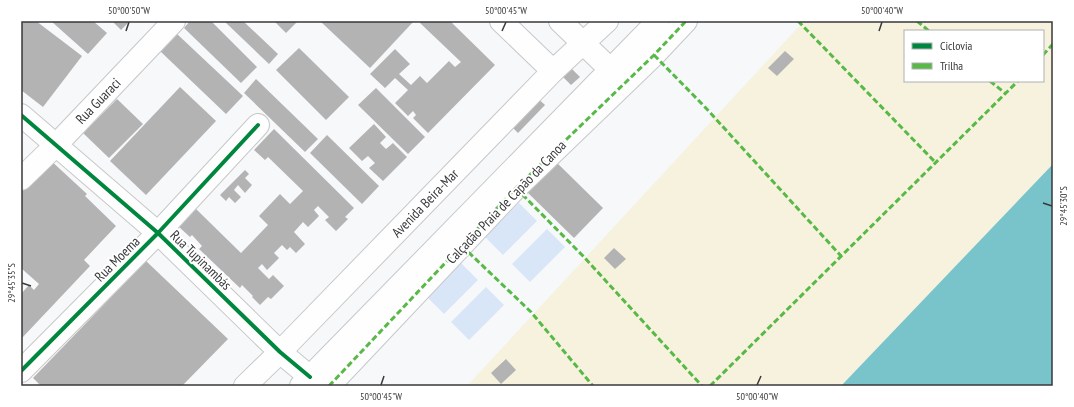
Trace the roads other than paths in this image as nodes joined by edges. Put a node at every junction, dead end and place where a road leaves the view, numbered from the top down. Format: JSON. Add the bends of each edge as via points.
{"nodes":[{"id":1,"x":174,"y":21,"type":"edge"},
{"id":2,"x":501,"y":21,"type":"edge"},
{"id":3,"x":560,"y":21,"type":"edge"},
{"id":4,"x":607,"y":21,"type":"edge"},
{"id":5,"x":658,"y":21,"type":"edge"},
{"id":6,"x":686,"y":21,"type":"edge"},
{"id":7,"x":584,"y":43,"type":"junction"},
{"id":8,"x":610,"y":70,"type":"junction"},
{"id":9,"x":553,"y":71,"type":"junction"},
{"id":10,"x":21,"y":115,"type":"edge"},
{"id":11,"x":258,"y":125,"type":"dead end"},
{"id":12,"x":56,"y":145,"type":"junction"},
{"id":13,"x":21,"y":180,"type":"edge"},
{"id":14,"x":158,"y":233,"type":"junction"},
{"id":15,"x":280,"y":352,"type":"junction"},
{"id":16,"x":21,"y":371,"type":"edge"},
{"id":17,"x":313,"y":383,"type":"edge"},
{"id":18,"x":245,"y":386,"type":"edge"}],
"edges":[{"from":1,"to":12,"type":"street","name":"Rua Guaraci"},
{"from":2,"to":9,"type":"street"},
{"from":3,"to":7,"type":"street"},
{"from":4,"to":7,"type":"street","name":"Avenida Beira-Mar"},
{"from":5,"to":8,"type":"street"},
{"from":6,"to":17,"type":"street","name":"Calçadão Praia de Capão da Canoa","via":[[654,55]]},
{"from":7,"to":8,"type":"street"},
{"from":7,"to":9,"type":"street","name":"Avenida Beira-Mar"},
{"from":8,"to":17,"type":"street"},
{"from":9,"to":15,"type":"street","name":"Avenida Beira-Mar"},
{"from":10,"to":12,"type":"street","name":"Rua Tupinambás"},
{"from":11,"to":14,"type":"street","name":"Rua Moema"},
{"from":12,"to":13,"type":"street","name":"Rua Guaraci"},
{"from":12,"to":14,"type":"street","name":"Rua Tupinambás"},
{"from":14,"to":15,"type":"street","name":"Rua Tupinambás"},
{"from":14,"to":16,"type":"street","name":"Rua Moema"},
{"from":15,"to":17,"type":"street","name":"Rua Tupinambás"},
{"from":15,"to":18,"type":"street","name":"Avenida Beira-Mar"}]}
